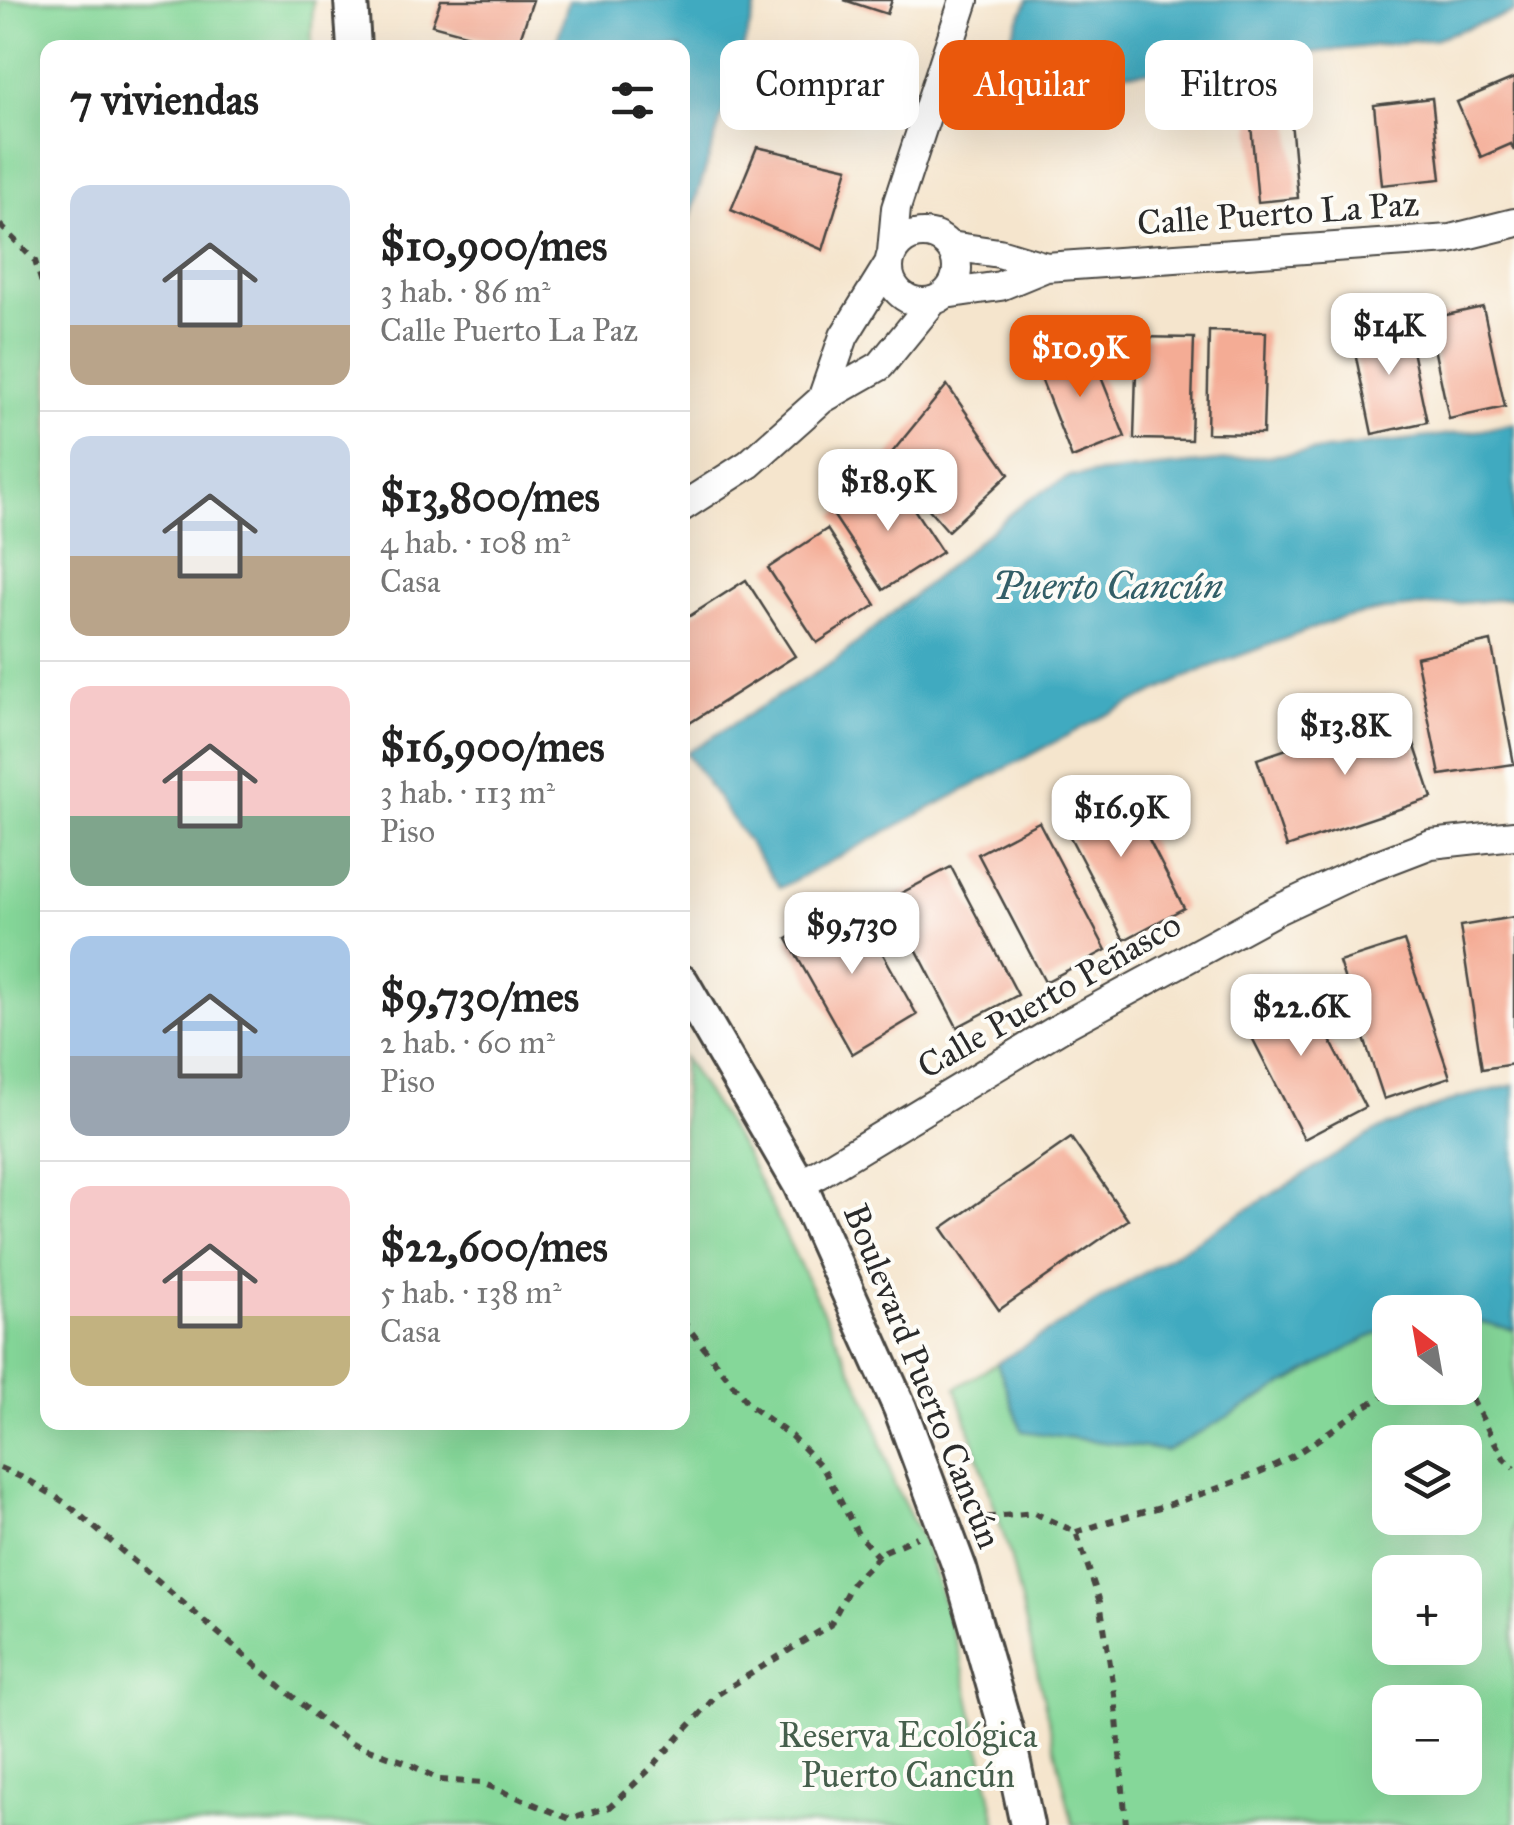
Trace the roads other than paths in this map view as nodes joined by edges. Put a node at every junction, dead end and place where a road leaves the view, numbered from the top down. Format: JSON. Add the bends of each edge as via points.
{"nodes":[{"id":1,"x":351,"y":0,"type":"edge"},
{"id":2,"x":964,"y":0,"type":"edge"},
{"id":3,"x":354,"y":40,"type":"edge"},
{"id":4,"x":896,"y":208,"type":"junction"},
{"id":5,"x":1514,"y":223,"type":"edge"},
{"id":6,"x":938,"y":240,"type":"junction"},
{"id":7,"x":890,"y":259,"type":"junction"},
{"id":8,"x":1046,"y":267,"type":"junction"},
{"id":9,"x":939,"y":298,"type":"junction"},
{"id":10,"x":822,"y":399,"type":"junction"},
{"id":11,"x":690,"y":502,"type":"edge"},
{"id":12,"x":1514,"y":835,"type":"edge"},
{"id":13,"x":690,"y":996,"type":"edge"},
{"id":14,"x":800,"y":1185,"type":"junction"},
{"id":15,"x":1027,"y":1825,"type":"edge"}],
"edges":[{"from":1,"to":3,"type":"street"},
{"from":2,"to":4,"type":"street"},
{"from":4,"to":6,"type":"street"},
{"from":4,"to":7,"type":"street"},
{"from":5,"to":8,"type":"street","name":"Calle Puerto La Paz","via":[[1450,239]]},
{"from":6,"to":7,"type":"street","via":[[901,242]]},
{"from":6,"to":8,"type":"street","name":"Calle Puerto La Paz"},
{"from":6,"to":9,"type":"street","via":[[956,258],[957,270],[954,284]]},
{"from":7,"to":9,"type":"street","via":[[896,290],[920,302]]},
{"from":7,"to":10,"type":"street","via":[[844,336]]},
{"from":8,"to":9,"type":"street","name":"Calle Puerto La Paz","via":[[1000,286]]},
{"from":9,"to":10,"type":"street","via":[[880,366]]},
{"from":10,"to":11,"type":"street","via":[[749,464]]},
{"from":12,"to":14,"type":"street","name":"Calle Puerto Peñasco","via":[[1430,844],[1274,911],[1063,1026]]},
{"from":13,"to":14,"type":"street","name":"Boulevard Puerto Cancún"},
{"from":14,"to":15,"type":"street","name":"Boulevard Puerto Cancún","via":[[900,1408],[944,1526],[1009,1740]]}]}
